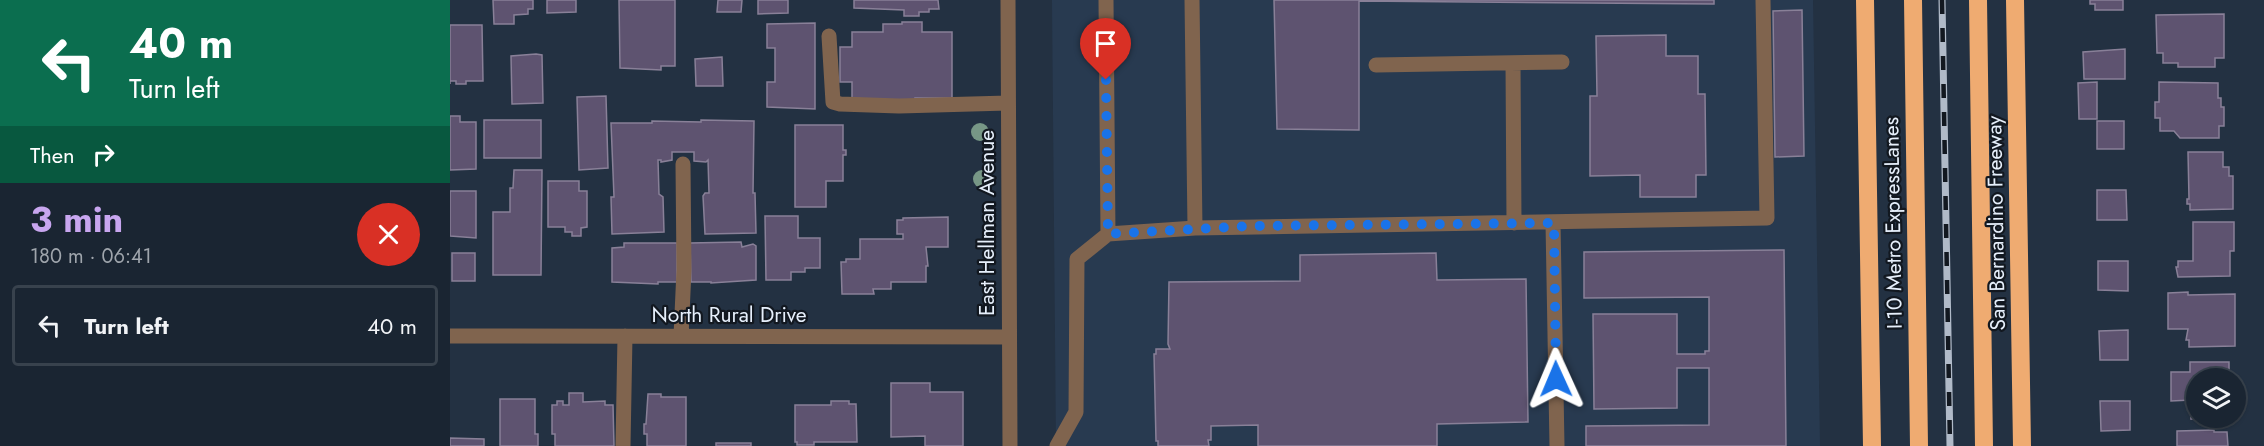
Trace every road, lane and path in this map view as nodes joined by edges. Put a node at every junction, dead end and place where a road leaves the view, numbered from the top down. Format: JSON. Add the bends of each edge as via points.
{"nodes":[{"id":1,"x":1008,"y":0,"type":"edge"},
{"id":2,"x":1106,"y":0,"type":"edge"},
{"id":3,"x":1192,"y":0,"type":"edge"},
{"id":4,"x":1763,"y":0,"type":"edge"},
{"id":5,"x":1865,"y":0,"type":"edge"},
{"id":6,"x":1912,"y":0,"type":"edge"},
{"id":7,"x":1978,"y":0,"type":"edge"},
{"id":8,"x":2015,"y":0,"type":"edge"},
{"id":9,"x":829,"y":36,"type":"dead end"},
{"id":10,"x":1562,"y":62,"type":"dead end"},
{"id":11,"x":1513,"y":63,"type":"junction"},
{"id":12,"x":1376,"y":66,"type":"dead end"},
{"id":13,"x":1008,"y":102,"type":"junction"},
{"id":14,"x":683,"y":164,"type":"dead end"},
{"id":15,"x":1514,"y":223,"type":"junction"},
{"id":16,"x":1554,"y":223,"type":"junction"},
{"id":17,"x":1195,"y":228,"type":"junction"},
{"id":18,"x":1108,"y":234,"type":"junction"},
{"id":19,"x":450,"y":336,"type":"edge"},
{"id":20,"x":625,"y":336,"type":"junction"},
{"id":21,"x":681,"y":336,"type":"junction"},
{"id":22,"x":1009,"y":337,"type":"junction"},
{"id":23,"x":623,"y":446,"type":"edge"},
{"id":24,"x":1010,"y":446,"type":"edge"},
{"id":25,"x":1057,"y":446,"type":"edge"},
{"id":26,"x":1557,"y":446,"type":"edge"},
{"id":27,"x":1872,"y":446,"type":"edge"},
{"id":28,"x":1919,"y":446,"type":"edge"},
{"id":29,"x":1984,"y":446,"type":"edge"},
{"id":30,"x":2022,"y":446,"type":"edge"}],
"edges":[{"from":1,"to":13,"type":"street","name":"East Hellman Avenue"},
{"from":2,"to":18,"type":"street"},
{"from":3,"to":17,"type":"street"},
{"from":4,"to":16,"type":"street","via":[[1767,218]]},
{"from":5,"to":27,"type":"highway"},
{"from":6,"to":28,"type":"highway","name":"I-10 Metro ExpressLanes"},
{"from":7,"to":29,"type":"highway"},
{"from":8,"to":30,"type":"highway","name":"San Bernardino Freeway"},
{"from":9,"to":13,"type":"street","via":[[833,102],[899,106]]},
{"from":10,"to":11,"type":"street"},
{"from":11,"to":12,"type":"street"},
{"from":11,"to":15,"type":"street"},
{"from":13,"to":22,"type":"street","name":"East Hellman Avenue"},
{"from":14,"to":21,"type":"street"},
{"from":15,"to":16,"type":"street"},
{"from":15,"to":17,"type":"street"},
{"from":16,"to":26,"type":"street"},
{"from":17,"to":18,"type":"street"},
{"from":18,"to":25,"type":"street","via":[[1077,259],[1076,412]]},
{"from":19,"to":20,"type":"street","name":"North Rural Drive"},
{"from":20,"to":21,"type":"street","name":"North Rural Drive"},
{"from":20,"to":23,"type":"street"},
{"from":21,"to":22,"type":"street","name":"North Rural Drive"},
{"from":22,"to":24,"type":"street","name":"East Hellman Avenue"}]}
